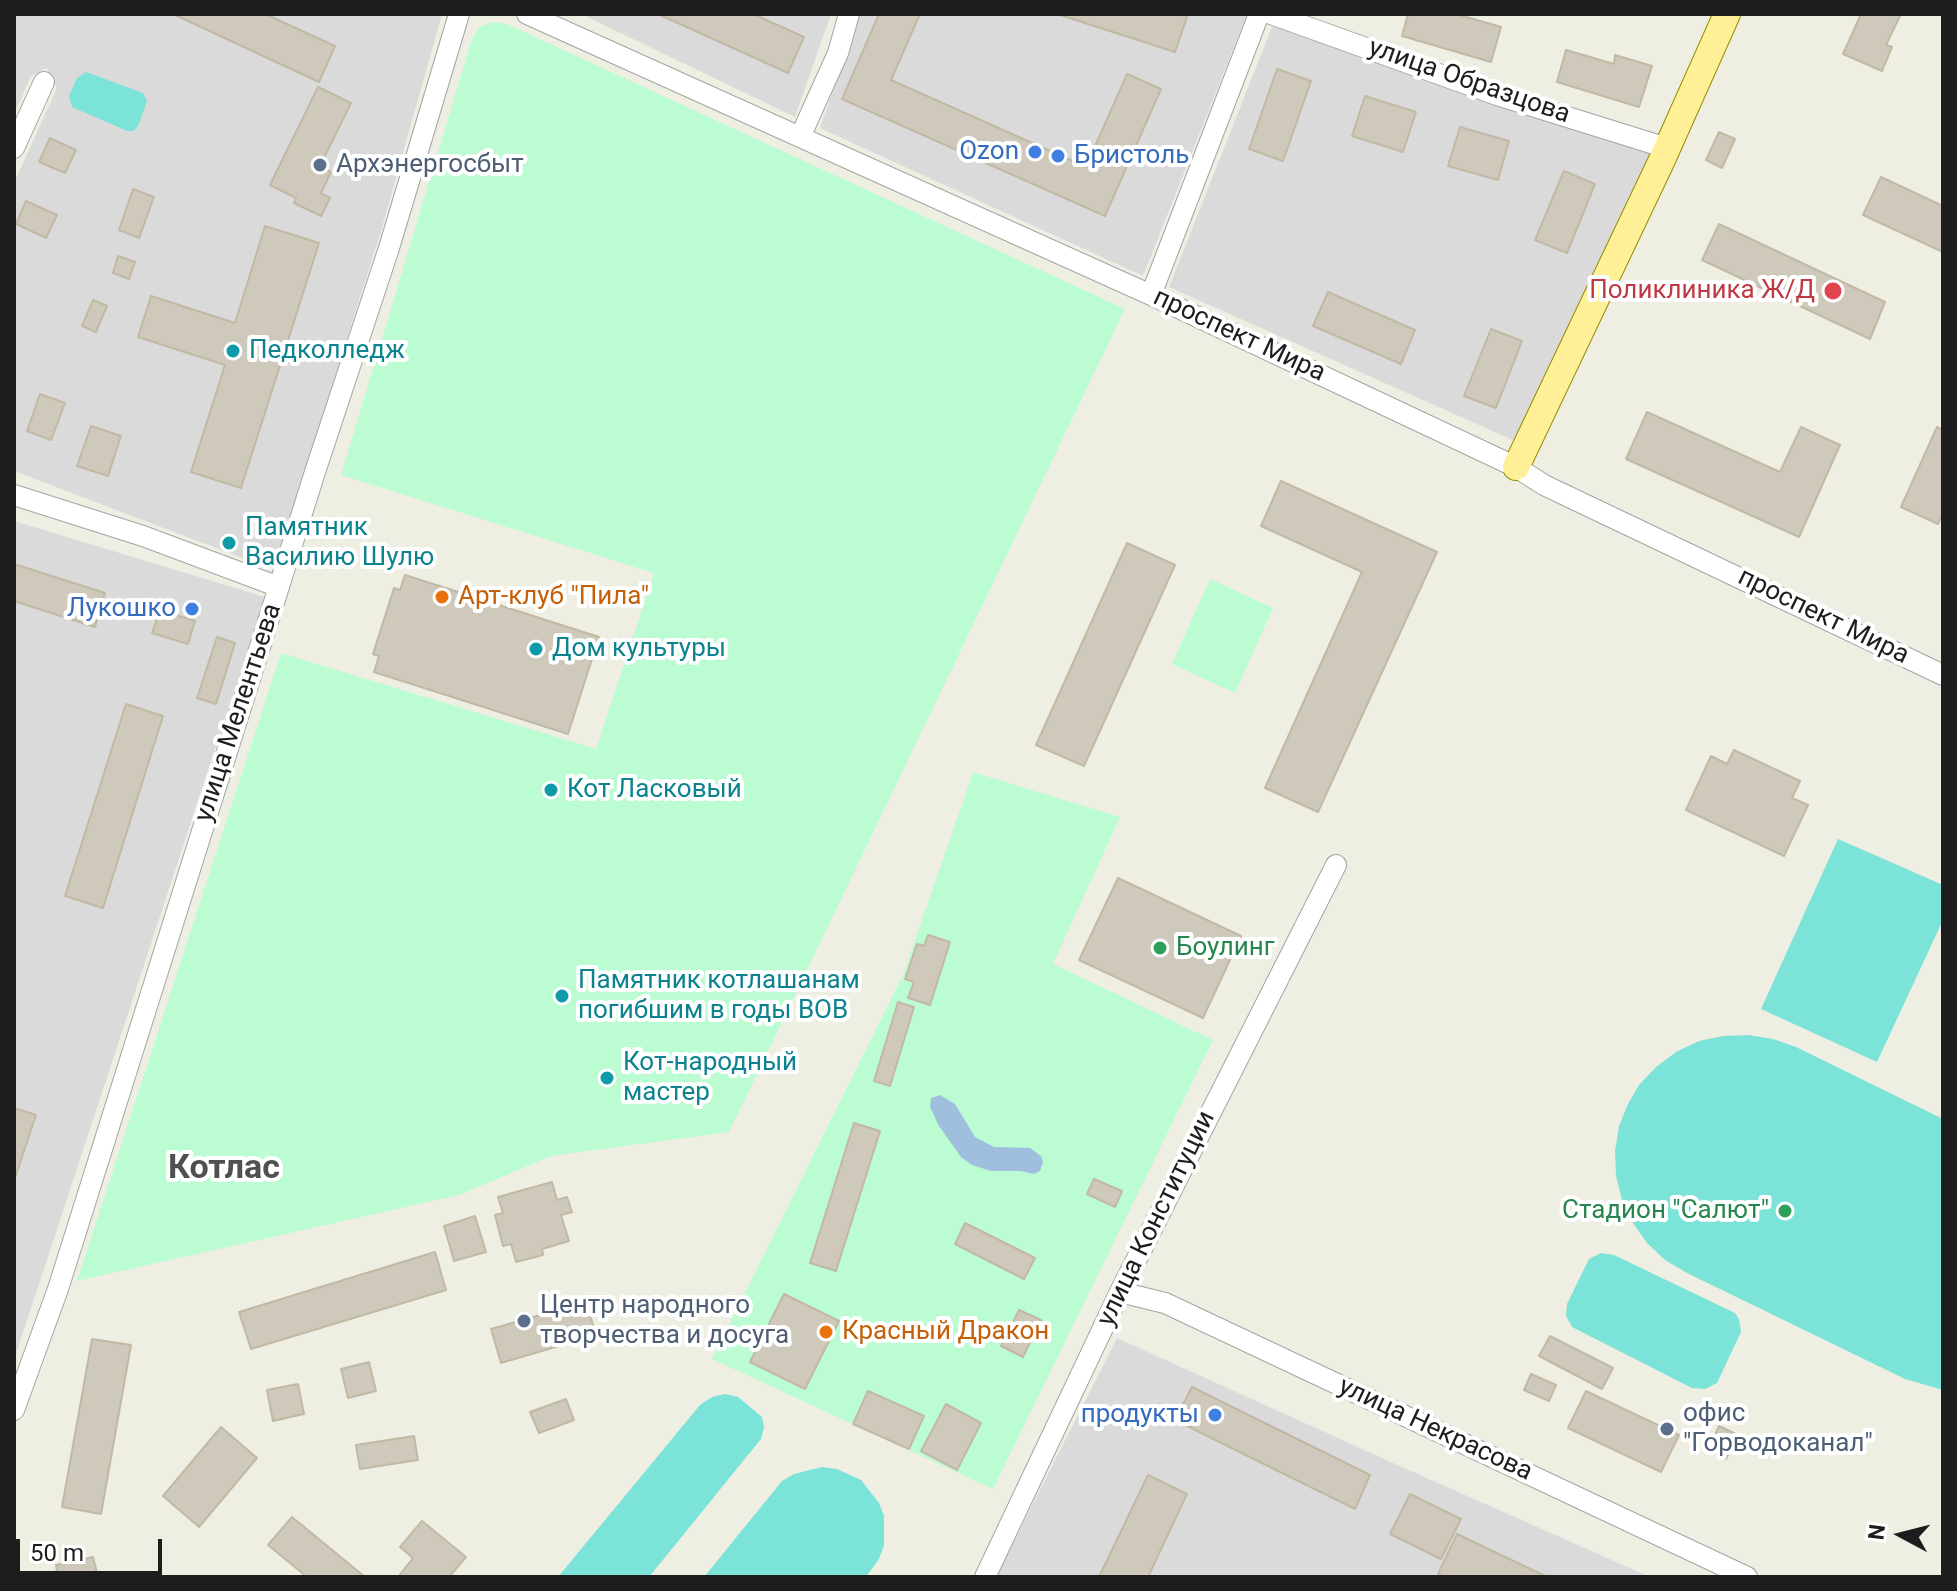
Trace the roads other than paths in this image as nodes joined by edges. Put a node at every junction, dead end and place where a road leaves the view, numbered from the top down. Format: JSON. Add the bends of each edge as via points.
{"nodes":[{"id":1,"x":459,"y":14,"type":"edge"},
{"id":2,"x":527,"y":14,"type":"edge"},
{"id":3,"x":849,"y":14,"type":"edge"},
{"id":4,"x":1259,"y":14,"type":"edge"},
{"id":5,"x":1271,"y":14,"type":"edge"},
{"id":6,"x":1727,"y":14,"type":"edge"},
{"id":7,"x":44,"y":82,"type":"dead end"},
{"id":8,"x":801,"y":135,"type":"junction"},
{"id":9,"x":14,"y":148,"type":"edge"},
{"id":10,"x":1667,"y":148,"type":"junction"},
{"id":11,"x":1151,"y":295,"type":"junction"},
{"id":12,"x":1516,"y":467,"type":"junction"},
{"id":13,"x":14,"y":495,"type":"edge"},
{"id":14,"x":279,"y":587,"type":"junction"},
{"id":15,"x":1943,"y":675,"type":"edge"},
{"id":16,"x":1336,"y":865,"type":"dead end"},
{"id":17,"x":1120,"y":1292,"type":"junction"},
{"id":18,"x":14,"y":1410,"type":"edge"},
{"id":19,"x":985,"y":1577,"type":"edge"},
{"id":20,"x":1747,"y":1577,"type":"edge"}],
"edges":[{"from":1,"to":14,"type":"street","name":"улица Мелентьева"},
{"from":2,"to":8,"type":"street","name":"проспект Мира"},
{"from":3,"to":8,"type":"street","via":[[838,53]]},
{"from":4,"to":11,"type":"street"},
{"from":5,"to":10,"type":"street","name":"улица Образцова","via":[[1500,96]]},
{"from":6,"to":10,"type":"main road"},
{"from":7,"to":9,"type":"street"},
{"from":8,"to":11,"type":"street","name":"проспект Мира"},
{"from":10,"to":12,"type":"main road"},
{"from":11,"to":12,"type":"street","name":"проспект Мира"},
{"from":12,"to":15,"type":"street","name":"проспект Мира"},
{"from":13,"to":14,"type":"street"},
{"from":14,"to":18,"type":"street","name":"улица Мелентьева","via":[[58,1289]]},
{"from":16,"to":17,"type":"street","name":"улица Конституции"},
{"from":17,"to":19,"type":"street","name":"улица Конституции"},
{"from":17,"to":20,"type":"street","name":"улица Некрасова","via":[[1165,1303]]}]}
